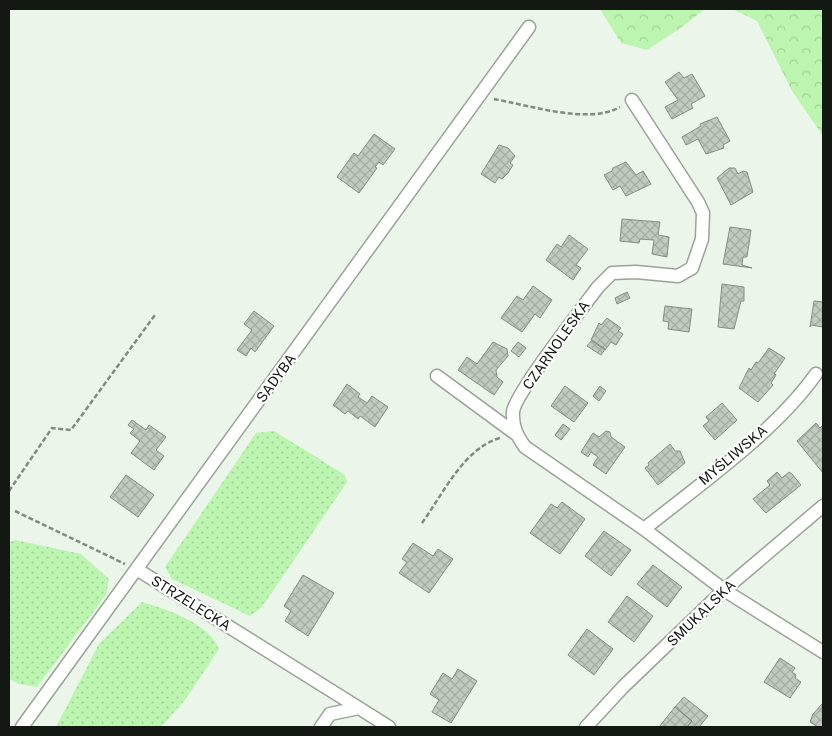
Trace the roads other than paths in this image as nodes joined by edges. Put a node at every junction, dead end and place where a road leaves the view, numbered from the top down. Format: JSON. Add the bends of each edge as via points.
{"nodes":[{"id":1,"x":529,"y":27,"type":"dead end"},
{"id":2,"x":632,"y":100,"type":"road end"},
{"id":3,"x":816,"y":374,"type":"dead end"},
{"id":4,"x":437,"y":376,"type":"dead end"},
{"id":5,"x":516,"y":434,"type":"junction"},
{"id":6,"x":823,"y":506,"type":"edge"},
{"id":7,"x":644,"y":530,"type":"junction"},
{"id":8,"x":138,"y":570,"type":"junction"},
{"id":9,"x":724,"y":590,"type":"junction"},
{"id":10,"x":823,"y":652,"type":"edge"},
{"id":11,"x":359,"y":708,"type":"junction"},
{"id":12,"x":22,"y":727,"type":"edge"},
{"id":13,"x":322,"y":727,"type":"edge"},
{"id":14,"x":389,"y":727,"type":"edge"},
{"id":15,"x":586,"y":727,"type":"edge"}],
"edges":[{"from":1,"to":8,"type":"street","name":"SADYBA"},
{"from":2,"to":5,"type":"street","name":"CZARNOLESKA","via":[[703,214],[702,239],[692,268],[678,276],[612,273],[598,287],[524,390],[513,410]]},
{"from":3,"to":7,"type":"street","name":"MYŚLIWSKA","via":[[801,396]]},
{"from":4,"to":5,"type":"street"},
{"from":5,"to":7,"type":"street","via":[[525,448]]},
{"from":6,"to":9,"type":"street","name":"SMUKALSKA"},
{"from":7,"to":9,"type":"street"},
{"from":8,"to":11,"type":"street","name":"STRZELECKA"},
{"from":8,"to":12,"type":"street","name":"SADYBA"},
{"from":9,"to":10,"type":"street"},
{"from":9,"to":15,"type":"street","name":"SMUKALSKA"},
{"from":11,"to":13,"type":"street","via":[[330,714]]},
{"from":11,"to":14,"type":"street","name":"STRZELECKA"}]}
